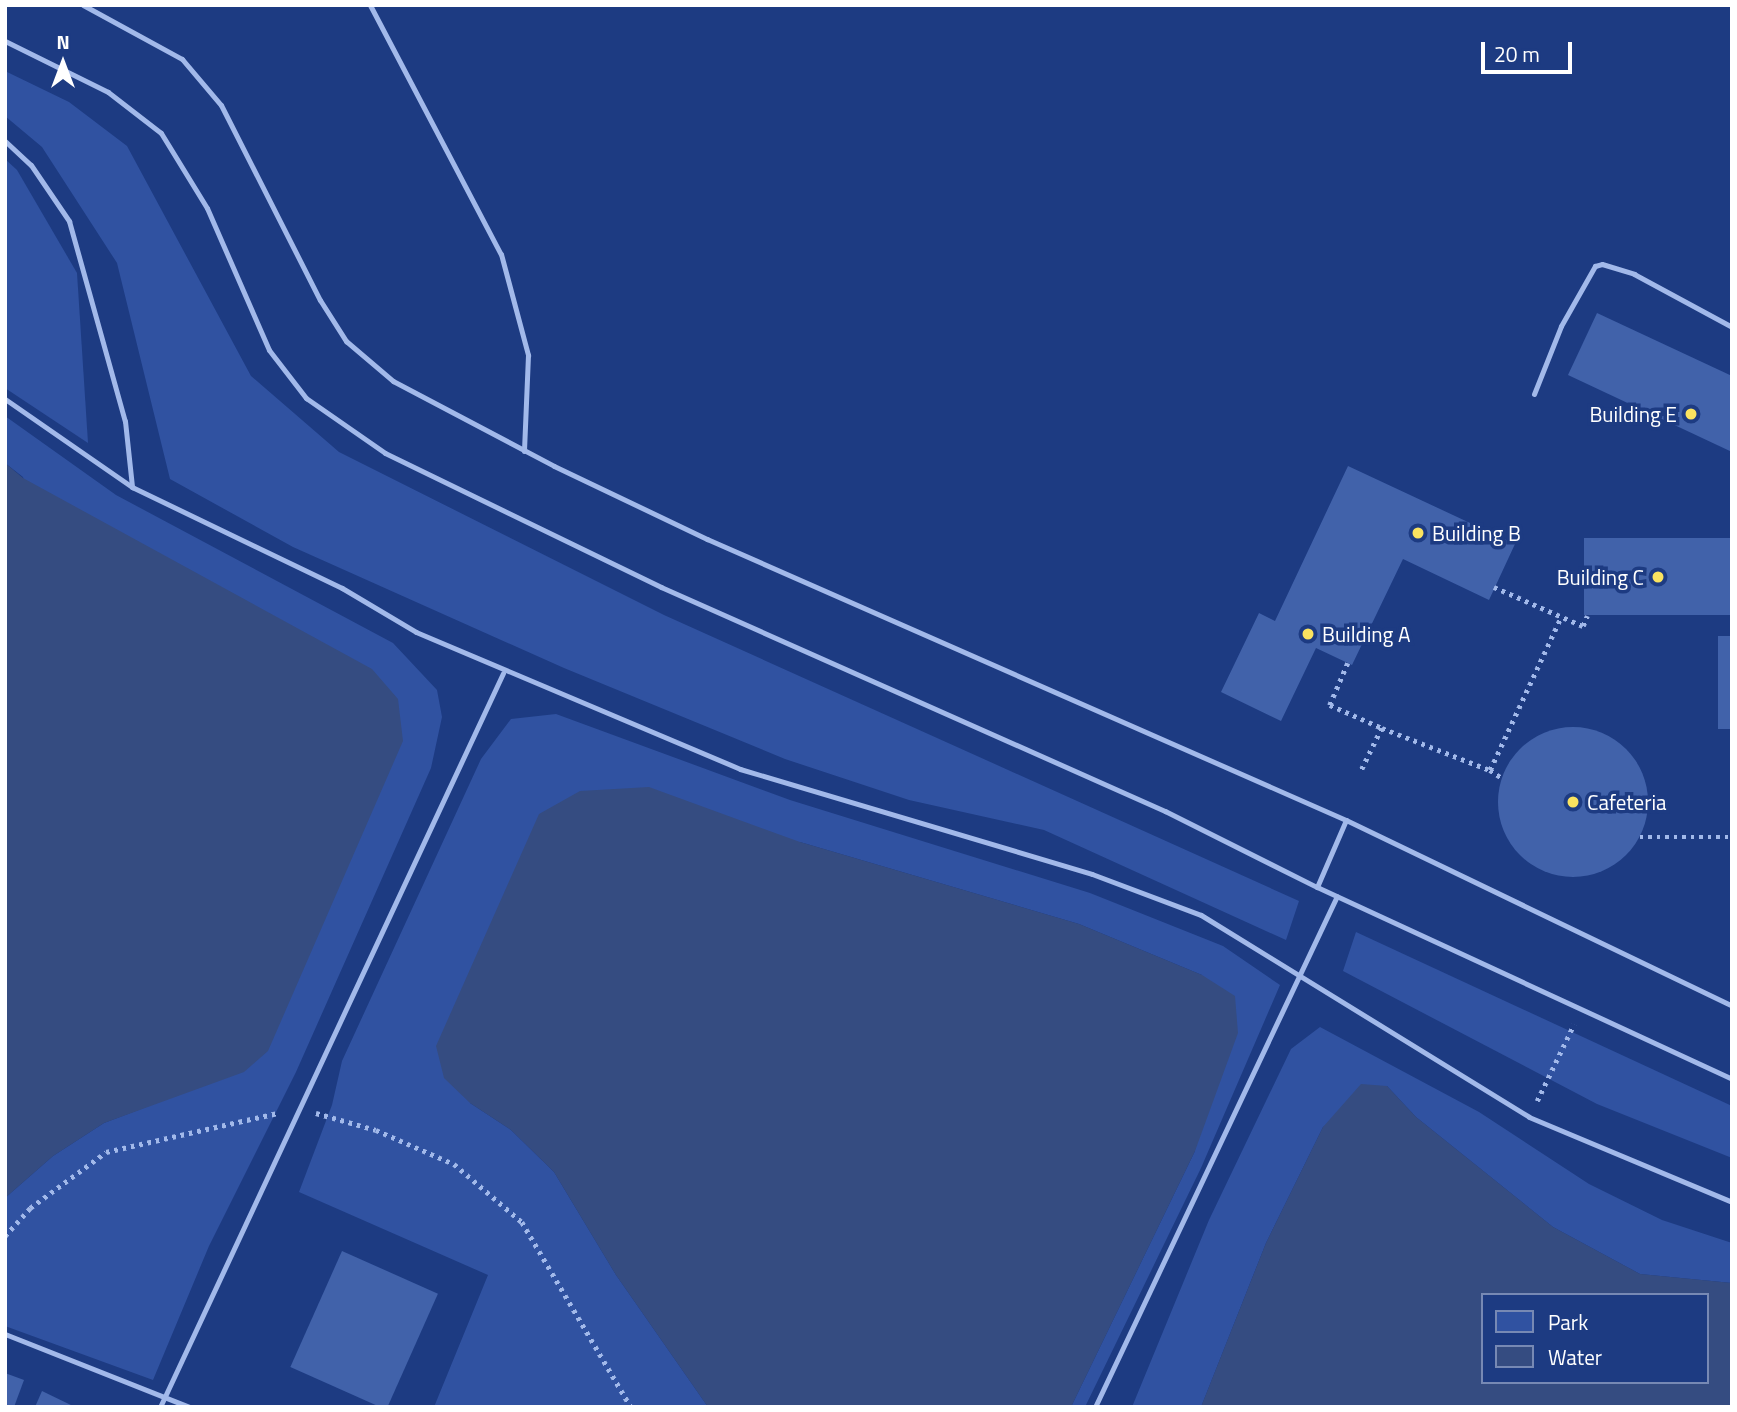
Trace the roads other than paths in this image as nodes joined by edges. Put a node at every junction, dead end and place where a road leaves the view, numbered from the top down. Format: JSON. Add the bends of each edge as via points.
{"nodes":[{"id":1,"x":83,"y":5,"type":"edge"},
{"id":2,"x":370,"y":5,"type":"edge"},
{"id":3,"x":5,"y":40,"type":"edge"},
{"id":4,"x":5,"y":141,"type":"edge"},
{"id":5,"x":1732,"y":327,"type":"edge"},
{"id":6,"x":1534,"y":394,"type":"dead end"},
{"id":7,"x":5,"y":398,"type":"edge"},
{"id":8,"x":524,"y":451,"type":"junction"},
{"id":9,"x":132,"y":487,"type":"junction"},
{"id":10,"x":503,"y":673,"type":"junction"},
{"id":11,"x":1346,"y":820,"type":"junction"},
{"id":12,"x":1317,"y":887,"type":"junction"},
{"id":13,"x":1337,"y":896,"type":"junction"},
{"id":14,"x":1300,"y":978,"type":"junction"},
{"id":15,"x":1732,"y":1006,"type":"edge"},
{"id":16,"x":1732,"y":1079,"type":"edge"},
{"id":17,"x":1732,"y":1202,"type":"edge"},
{"id":18,"x":5,"y":1334,"type":"edge"},
{"id":19,"x":165,"y":1396,"type":"junction"},
{"id":20,"x":160,"y":1407,"type":"edge"},
{"id":21,"x":189,"y":1407,"type":"edge"},
{"id":22,"x":1095,"y":1407,"type":"edge"}],
"edges":[{"from":1,"to":8,"type":"lane","via":[[182,59],[221,105],[320,300],[346,341],[393,382]]},
{"from":2,"to":8,"type":"lane","via":[[501,254],[528,355]]},
{"from":3,"to":12,"type":"lane","via":[[108,92],[160,133],[207,208],[269,349],[306,398],[384,453],[661,587],[1165,811]]},
{"from":4,"to":9,"type":"lane","via":[[32,165],[69,221],[125,421]]},
{"from":5,"to":6,"type":"lane","via":[[1634,274],[1595,266],[1561,326]]},
{"from":7,"to":9,"type":"lane"},
{"from":8,"to":11,"type":"lane","via":[[707,539]]},
{"from":9,"to":10,"type":"lane"},
{"from":10,"to":14,"type":"lane","via":[[740,769],[1092,874],[1201,915]]},
{"from":10,"to":19,"type":"lane"},
{"from":11,"to":12,"type":"lane"},
{"from":11,"to":15,"type":"lane"},
{"from":12,"to":13,"type":"lane"},
{"from":13,"to":14,"type":"lane"},
{"from":13,"to":16,"type":"lane"},
{"from":14,"to":17,"type":"lane","via":[[1529,1117]]},
{"from":14,"to":22,"type":"lane"},
{"from":18,"to":19,"type":"lane"},
{"from":19,"to":20,"type":"lane"},
{"from":19,"to":21,"type":"lane"}]}
